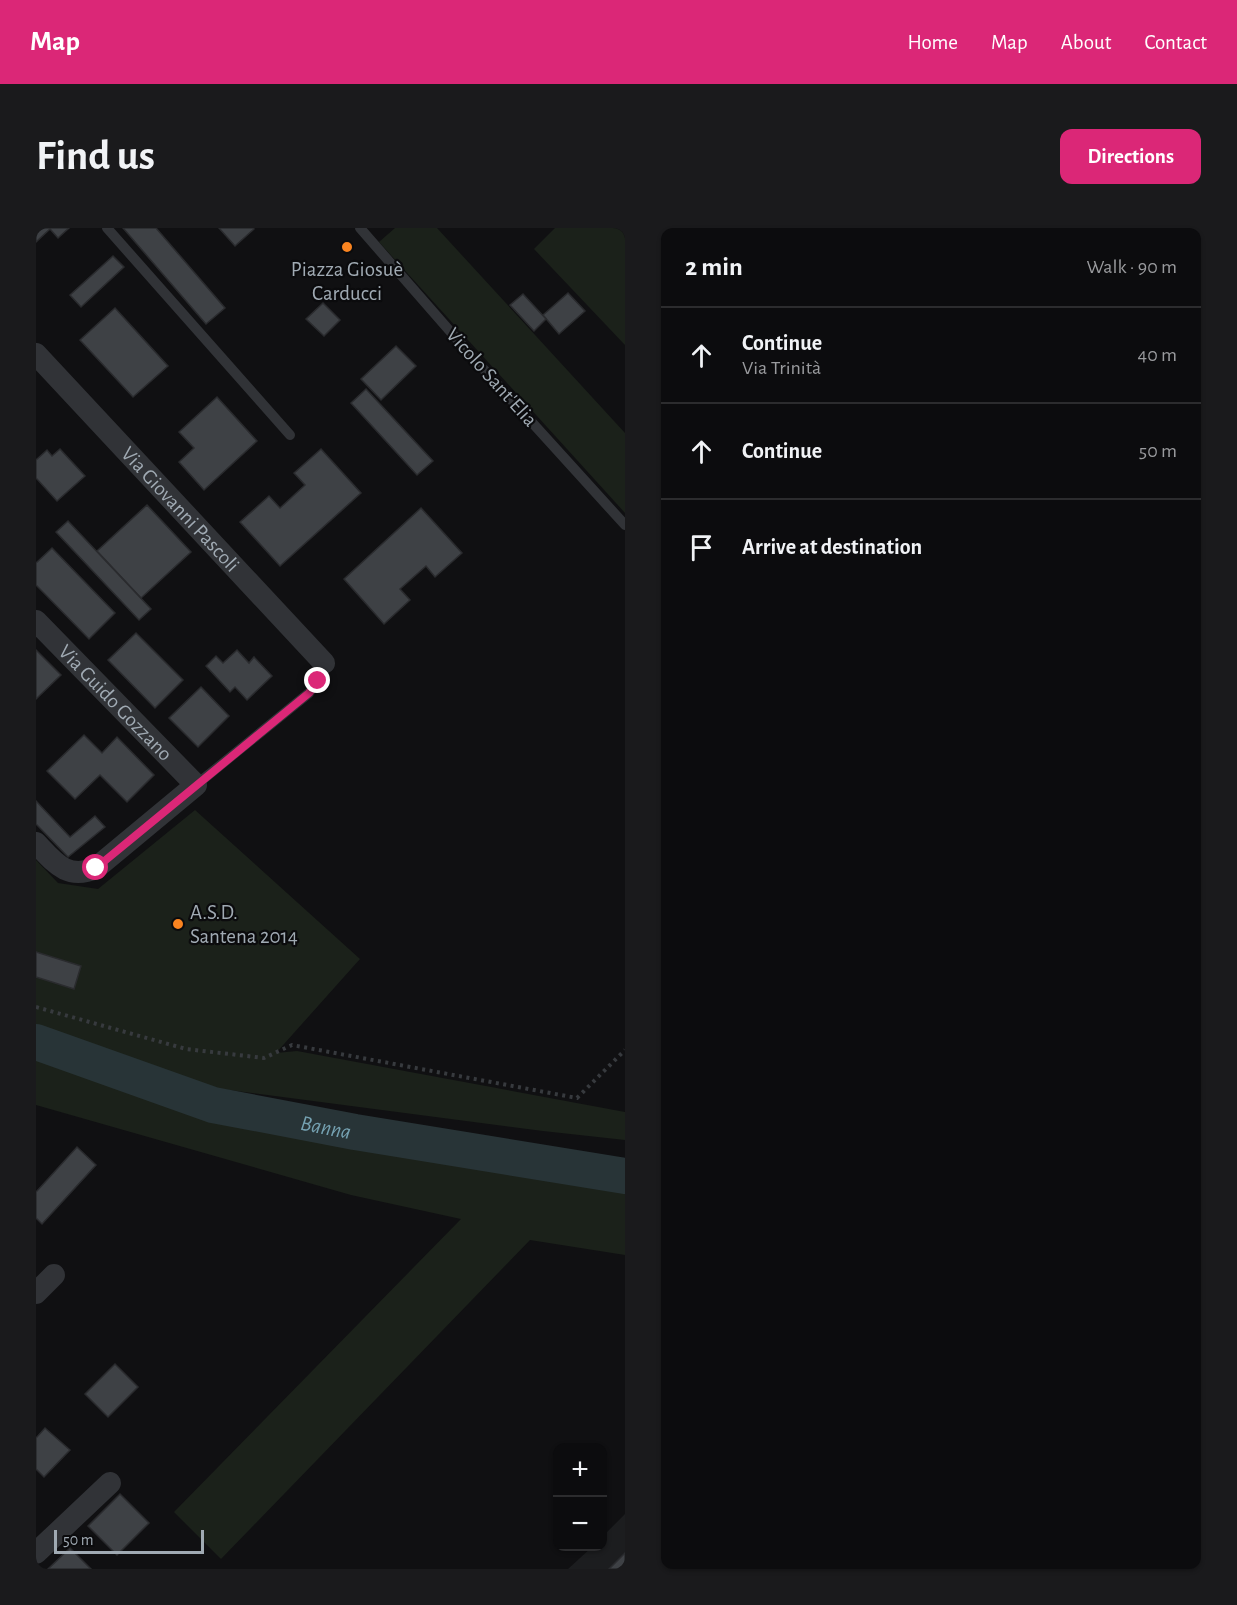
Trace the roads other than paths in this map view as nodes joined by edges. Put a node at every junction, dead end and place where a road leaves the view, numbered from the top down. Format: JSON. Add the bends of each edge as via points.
{"nodes":[{"id":1,"x":106,"y":228,"type":"edge"},
{"id":2,"x":360,"y":228,"type":"edge"},
{"id":3,"x":36,"y":354,"type":"edge"},
{"id":4,"x":290,"y":435,"type":"dead end"},
{"id":5,"x":625,"y":525,"type":"edge"},
{"id":6,"x":36,"y":621,"type":"edge"},
{"id":7,"x":324,"y":663,"type":"joint"},
{"id":8,"x":196,"y":785,"type":"junction"},
{"id":9,"x":36,"y":843,"type":"edge"},
{"id":10,"x":54,"y":1275,"type":"dead end"},
{"id":11,"x":36,"y":1293,"type":"edge"},
{"id":12,"x":110,"y":1483,"type":"dead end"},
{"id":13,"x":36,"y":1553,"type":"edge"}],
"edges":[{"from":1,"to":4,"type":"lane"},
{"from":2,"to":5,"type":"lane","name":"Vicolo Sant'Elia"},
{"from":3,"to":7,"type":"street","name":"Via Giovanni Pascoli"},
{"from":6,"to":8,"type":"street","name":"Via Guido Gozzano"},
{"from":7,"to":8,"type":"lane","via":[[309,693]]},
{"from":8,"to":9,"type":"street","via":[[96,868],[84,873],[70,872]]},
{"from":10,"to":11,"type":"street"},
{"from":12,"to":13,"type":"street"}]}
